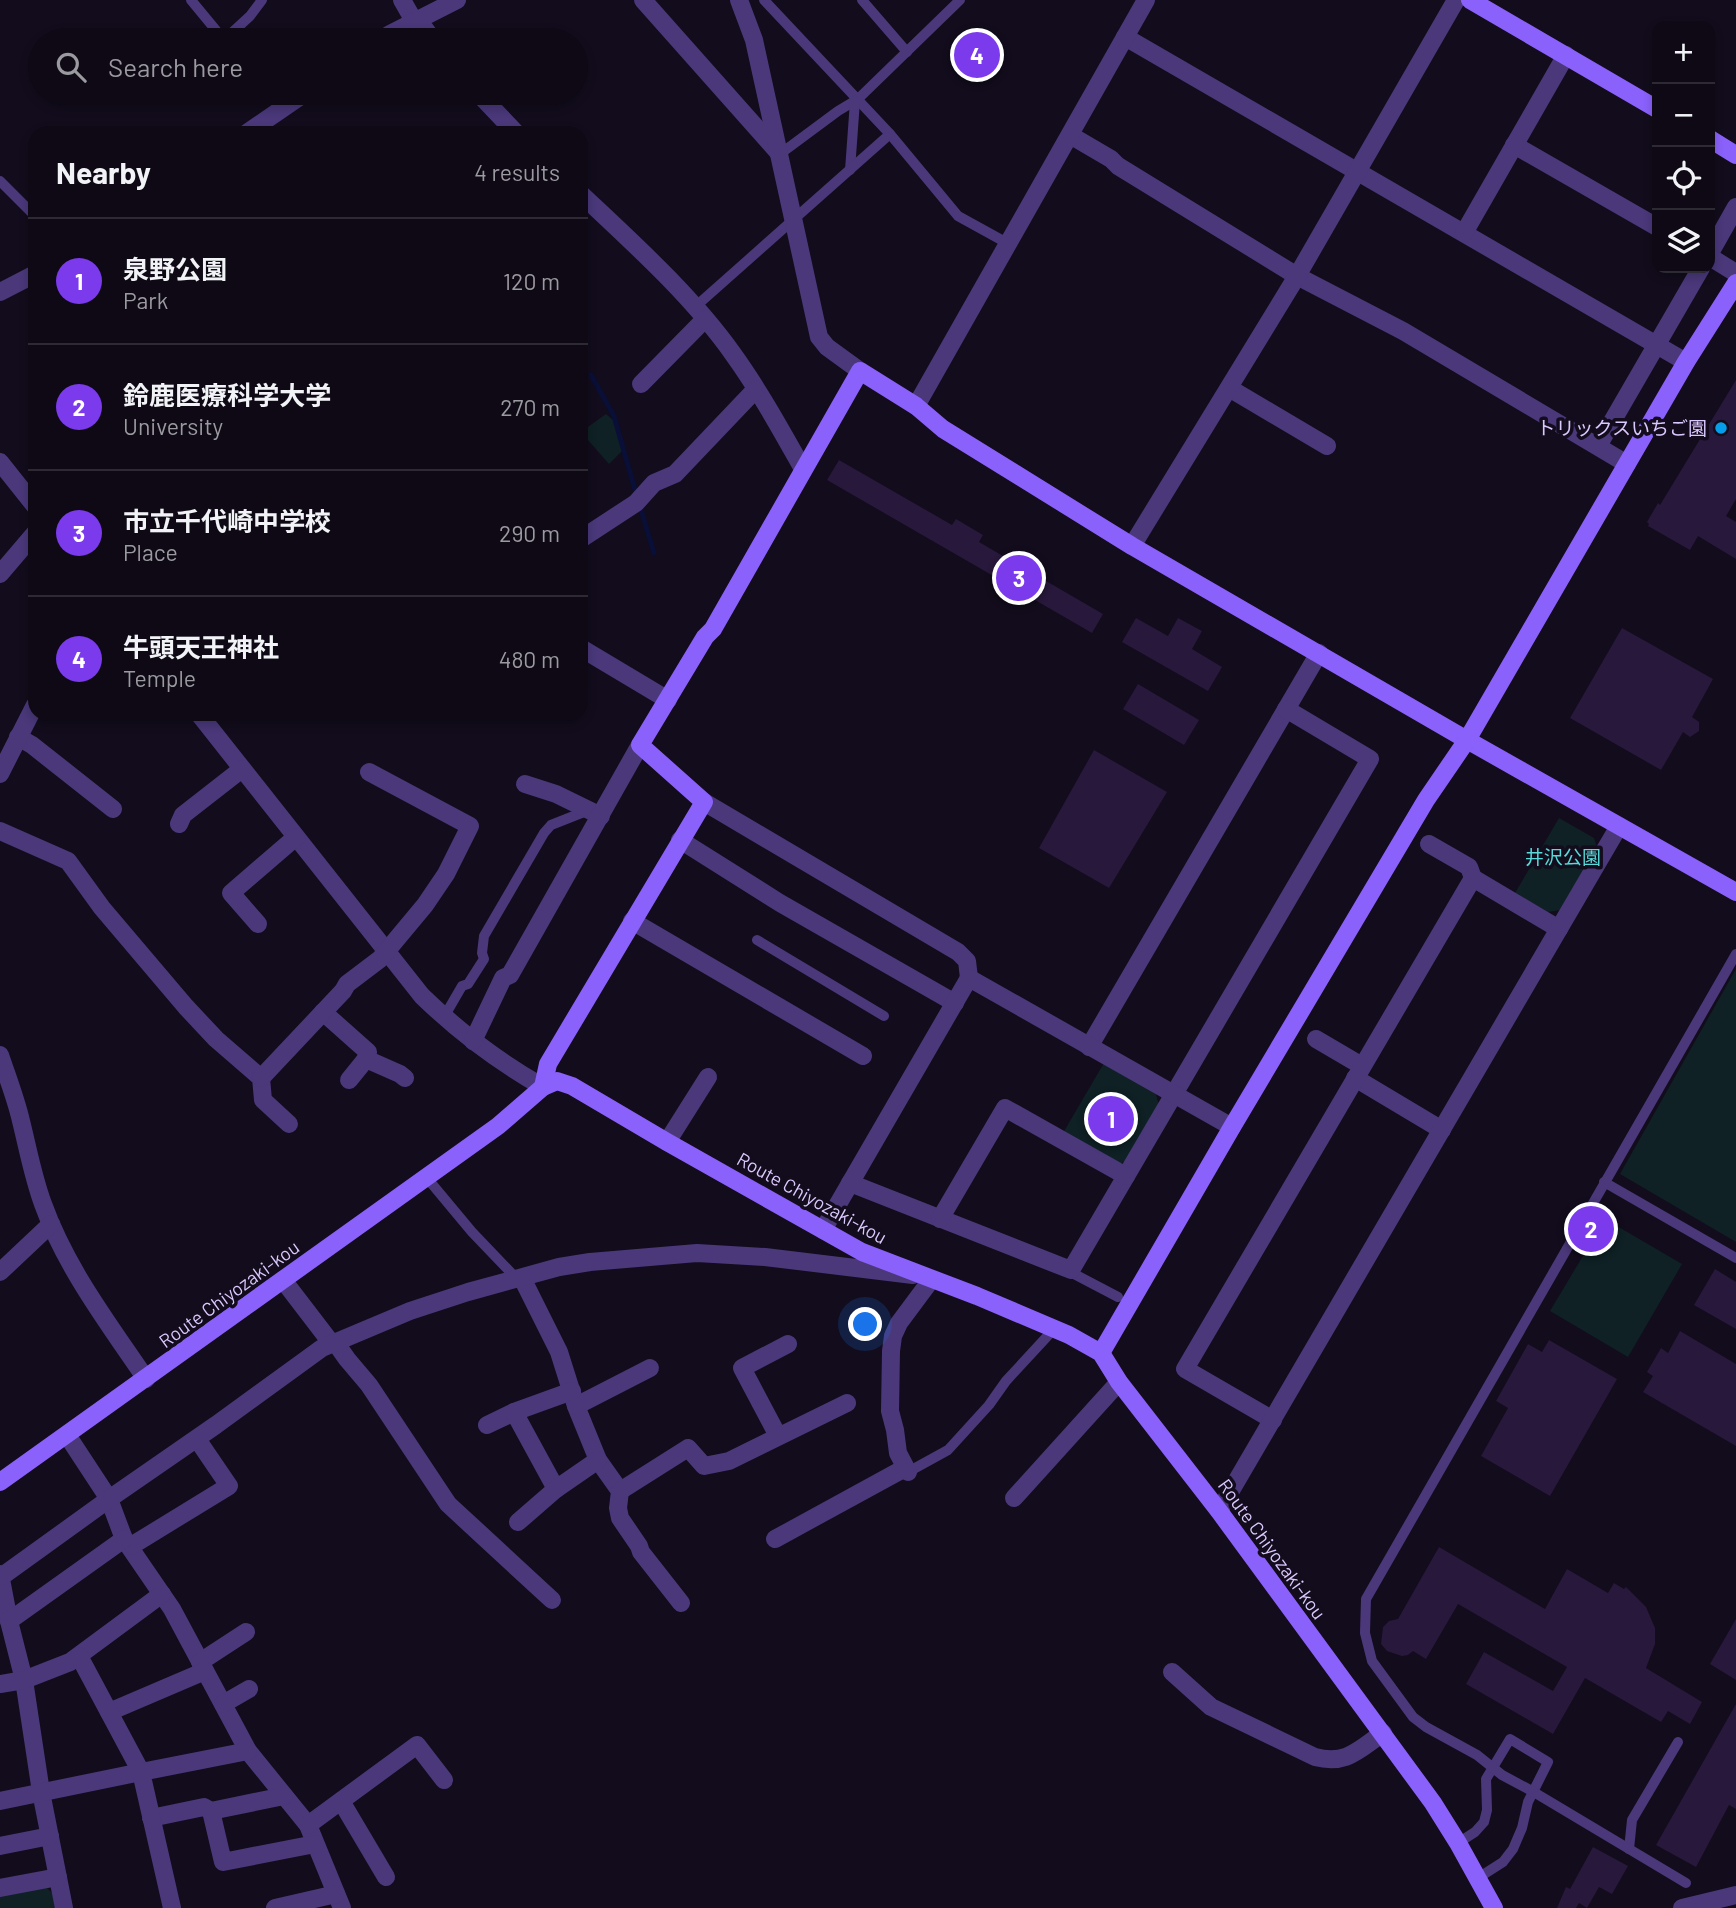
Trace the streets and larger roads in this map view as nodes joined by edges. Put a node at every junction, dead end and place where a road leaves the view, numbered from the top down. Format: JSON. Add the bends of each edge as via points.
{"nodes":[{"id":1,"x":402,"y":0,"type":"edge"},
{"id":2,"x":457,"y":0,"type":"edge"},
{"id":3,"x":643,"y":0,"type":"edge"},
{"id":4,"x":740,"y":0,"type":"edge"},
{"id":5,"x":1146,"y":0,"type":"edge"},
{"id":6,"x":1456,"y":0,"type":"edge"},
{"id":7,"x":1470,"y":0,"type":"edge"},
{"id":8,"x":414,"y":21,"type":"junction"},
{"id":9,"x":402,"y":28,"type":"edge"},
{"id":10,"x":424,"y":28,"type":"edge"},
{"id":11,"x":1125,"y":37,"type":"junction"},
{"id":12,"x":1566,"y":55,"type":"junction"},
{"id":13,"x":287,"y":105,"type":"edge"},
{"id":14,"x":489,"y":105,"type":"edge"},
{"id":15,"x":1652,"y":106,"type":"edge"},
{"id":16,"x":257,"y":126,"type":"edge"},
{"id":17,"x":509,"y":126,"type":"edge"},
{"id":18,"x":1070,"y":135,"type":"junction"},
{"id":19,"x":1715,"y":142,"type":"edge"},
{"id":20,"x":1514,"y":145,"type":"junction"},
{"id":21,"x":780,"y":154,"type":"junction"},
{"id":22,"x":1736,"y":155,"type":"edge"},
{"id":23,"x":1356,"y":171,"type":"junction"},
{"id":24,"x":588,"y":201,"type":"edge"},
{"id":25,"x":1736,"y":207,"type":"edge"},
{"id":26,"x":1652,"y":224,"type":"edge"},
{"id":27,"x":1464,"y":233,"type":"junction"},
{"id":28,"x":1715,"y":246,"type":"edge"},
{"id":29,"x":1715,"y":258,"type":"edge"},
{"id":30,"x":1698,"y":273,"type":"edge"},
{"id":31,"x":1736,"y":273,"type":"edge"},
{"id":32,"x":1297,"y":276,"type":"junction"},
{"id":33,"x":28,"y":278,"type":"edge"},
{"id":34,"x":1736,"y":283,"type":"edge"},
{"id":35,"x":0,"y":292,"type":"edge"},
{"id":36,"x":700,"y":313,"type":"junction"},
{"id":37,"x":1656,"y":345,"type":"junction"},
{"id":38,"x":1686,"y":362,"type":"junction"},
{"id":39,"x":860,"y":371,"type":"junction"},
{"id":40,"x":641,"y":384,"type":"dead end"},
{"id":41,"x":1229,"y":388,"type":"junction"},
{"id":42,"x":756,"y":389,"type":"junction"},
{"id":43,"x":916,"y":406,"type":"junction"},
{"id":44,"x":1327,"y":446,"type":"dead end"},
{"id":45,"x":1598,"y":446,"type":"junction"},
{"id":46,"x":0,"y":462,"type":"edge"},
{"id":47,"x":1627,"y":464,"type":"junction"},
{"id":48,"x":803,"y":468,"type":"junction"},
{"id":49,"x":28,"y":497,"type":"edge"},
{"id":50,"x":588,"y":534,"type":"edge"},
{"id":51,"x":28,"y":541,"type":"edge"},
{"id":52,"x":1132,"y":545,"type":"junction"},
{"id":53,"x":0,"y":574,"type":"edge"},
{"id":54,"x":588,"y":652,"type":"edge"},
{"id":55,"x":1319,"y":653,"type":"junction"},
{"id":56,"x":668,"y":700,"type":"junction"},
{"id":57,"x":1286,"y":709,"type":"junction"},
{"id":58,"x":28,"y":718,"type":"edge"},
{"id":59,"x":204,"y":721,"type":"edge"},
{"id":60,"x":18,"y":737,"type":"junction"},
{"id":61,"x":1467,"y":740,"type":"junction"},
{"id":62,"x":640,"y":745,"type":"junction"},
{"id":63,"x":242,"y":769,"type":"junction"},
{"id":64,"x":369,"y":772,"type":"dead end"},
{"id":65,"x":0,"y":774,"type":"edge"},
{"id":66,"x":525,"y":784,"type":"dead end"},
{"id":67,"x":704,"y":802,"type":"junction"},
{"id":68,"x":113,"y":809,"type":"dead end"},
{"id":69,"x":595,"y":813,"type":"junction"},
{"id":70,"x":179,"y":824,"type":"dead end"},
{"id":71,"x":1619,"y":826,"type":"junction"},
{"id":72,"x":0,"y":831,"type":"edge"},
{"id":73,"x":296,"y":837,"type":"junction"},
{"id":74,"x":680,"y":840,"type":"junction"},
{"id":75,"x":1429,"y":845,"type":"dead end"},
{"id":76,"x":1473,"y":878,"type":"junction"},
{"id":77,"x":1736,"y":892,"type":"edge"},
{"id":78,"x":632,"y":921,"type":"junction"},
{"id":79,"x":258,"y":924,"type":"dead end"},
{"id":80,"x":1559,"y":929,"type":"junction"},
{"id":81,"x":386,"y":951,"type":"junction"},
{"id":82,"x":969,"y":978,"type":"junction"},
{"id":83,"x":955,"y":1003,"type":"junction"},
{"id":84,"x":324,"y":1012,"type":"junction"},
{"id":85,"x":1316,"y":1038,"type":"dead end"},
{"id":86,"x":473,"y":1041,"type":"junction"},
{"id":87,"x":1089,"y":1047,"type":"junction"},
{"id":88,"x":0,"y":1055,"type":"edge"},
{"id":89,"x":863,"y":1056,"type":"dead end"},
{"id":90,"x":366,"y":1059,"type":"junction"},
{"id":91,"x":1359,"y":1072,"type":"junction"},
{"id":92,"x":708,"y":1077,"type":"dead end"},
{"id":93,"x":405,"y":1078,"type":"dead end"},
{"id":94,"x":261,"y":1079,"type":"junction"},
{"id":95,"x":349,"y":1080,"type":"dead end"},
{"id":96,"x":543,"y":1087,"type":"junction"},
{"id":97,"x":1174,"y":1096,"type":"junction"},
{"id":98,"x":289,"y":1124,"type":"dead end"},
{"id":99,"x":1231,"y":1127,"type":"junction"},
{"id":100,"x":1442,"y":1130,"type":"junction"},
{"id":101,"x":667,"y":1142,"type":"junction"},
{"id":102,"x":1126,"y":1176,"type":"junction"},
{"id":103,"x":850,"y":1183,"type":"junction"},
{"id":104,"x":940,"y":1219,"type":"junction"},
{"id":105,"x":51,"y":1224,"type":"junction"},
{"id":106,"x":823,"y":1230,"type":"junction"},
{"id":107,"x":0,"y":1272,"type":"edge"},
{"id":108,"x":519,"y":1278,"type":"junction"},
{"id":109,"x":928,"y":1278,"type":"junction"},
{"id":110,"x":283,"y":1280,"type":"junction"},
{"id":111,"x":334,"y":1343,"type":"junction"},
{"id":112,"x":788,"y":1344,"type":"dead end"},
{"id":113,"x":1101,"y":1353,"type":"junction"},
{"id":114,"x":650,"y":1368,"type":"dead end"},
{"id":115,"x":146,"y":1379,"type":"junction"},
{"id":116,"x":1119,"y":1382,"type":"junction"},
{"id":117,"x":574,"y":1399,"type":"junction"},
{"id":118,"x":846,"y":1403,"type":"dead end"},
{"id":119,"x":514,"y":1412,"type":"junction"},
{"id":120,"x":1273,"y":1420,"type":"junction"},
{"id":121,"x":486,"y":1425,"type":"dead end"},
{"id":122,"x":67,"y":1435,"type":"junction"},
{"id":123,"x":778,"y":1436,"type":"junction"},
{"id":124,"x":197,"y":1438,"type":"junction"},
{"id":125,"x":598,"y":1460,"type":"junction"},
{"id":126,"x":0,"y":1482,"type":"edge"},
{"id":127,"x":556,"y":1489,"type":"junction"},
{"id":128,"x":620,"y":1491,"type":"junction"},
{"id":129,"x":1014,"y":1498,"type":"dead end"},
{"id":130,"x":109,"y":1499,"type":"junction"},
{"id":131,"x":1219,"y":1511,"type":"junction"},
{"id":132,"x":518,"y":1522,"type":"dead end"},
{"id":133,"x":775,"y":1539,"type":"dead end"},
{"id":134,"x":127,"y":1543,"type":"junction"},
{"id":135,"x":1,"y":1581,"type":"edge"},
{"id":136,"x":162,"y":1594,"type":"junction"},
{"id":137,"x":552,"y":1600,"type":"dead end"},
{"id":138,"x":681,"y":1603,"type":"dead end"},
{"id":139,"x":9,"y":1621,"type":"junction"},
{"id":140,"x":246,"y":1632,"type":"dead end"},
{"id":141,"x":79,"y":1656,"type":"junction"},
{"id":142,"x":202,"y":1667,"type":"junction"},
{"id":143,"x":1172,"y":1672,"type":"dead end"},
{"id":144,"x":24,"y":1680,"type":"junction"},
{"id":145,"x":0,"y":1684,"type":"edge"},
{"id":146,"x":249,"y":1689,"type":"dead end"},
{"id":147,"x":223,"y":1704,"type":"junction"},
{"id":148,"x":109,"y":1712,"type":"junction"},
{"id":149,"x":1383,"y":1733,"type":"junction"},
{"id":150,"x":248,"y":1751,"type":"junction"},
{"id":151,"x":141,"y":1772,"type":"junction"},
{"id":152,"x":444,"y":1780,"type":"dead end"},
{"id":153,"x":41,"y":1793,"type":"junction"},
{"id":154,"x":284,"y":1796,"type":"junction"},
{"id":155,"x":0,"y":1801,"type":"edge"},
{"id":156,"x":341,"y":1801,"type":"junction"},
{"id":157,"x":211,"y":1811,"type":"junction"},
{"id":158,"x":151,"y":1818,"type":"junction"},
{"id":159,"x":307,"y":1825,"type":"junction"},
{"id":160,"x":50,"y":1836,"type":"junction"},
{"id":161,"x":315,"y":1844,"type":"junction"},
{"id":162,"x":0,"y":1846,"type":"edge"},
{"id":163,"x":58,"y":1877,"type":"junction"},
{"id":164,"x":386,"y":1877,"type":"dead end"},
{"id":165,"x":0,"y":1888,"type":"edge"},
{"id":166,"x":1736,"y":1895,"type":"edge"},
{"id":167,"x":339,"y":1901,"type":"edge"},
{"id":168,"x":64,"y":1908,"type":"edge"},
{"id":169,"x":172,"y":1908,"type":"edge"},
{"id":170,"x":275,"y":1908,"type":"edge"},
{"id":171,"x":1494,"y":1908,"type":"edge"},
{"id":172,"x":1682,"y":1908,"type":"edge"}],
"edges":[{"from":1,"to":8,"type":"street"},
{"from":2,"to":8,"type":"street"},
{"from":3,"to":21,"type":"street"},
{"from":4,"to":21,"type":"street"},
{"from":5,"to":11,"type":"street"},
{"from":6,"to":23,"type":"street"},
{"from":7,"to":12,"type":"street"},
{"from":8,"to":9,"type":"street"},
{"from":8,"to":10,"type":"street"},
{"from":11,"to":18,"type":"street"},
{"from":11,"to":23,"type":"street"},
{"from":12,"to":15,"type":"street"},
{"from":12,"to":20,"type":"street"},
{"from":13,"to":16,"type":"street"},
{"from":14,"to":17,"type":"street"},
{"from":18,"to":32,"type":"street"},
{"from":18,"to":43,"type":"street"},
{"from":19,"to":22,"type":"street"},
{"from":20,"to":26,"type":"street"},
{"from":20,"to":27,"type":"street"},
{"from":21,"to":39,"type":"street","via":[[819,337]]},
{"from":23,"to":27,"type":"street"},
{"from":23,"to":32,"type":"street"},
{"from":24,"to":36,"type":"street"},
{"from":25,"to":28,"type":"street"},
{"from":27,"to":37,"type":"street"},
{"from":29,"to":31,"type":"street"},
{"from":30,"to":37,"type":"street"},
{"from":32,"to":41,"type":"street"},
{"from":32,"to":45,"type":"street","via":[[1403,331]]},
{"from":33,"to":35,"type":"street"},
{"from":34,"to":38,"type":"street"},
{"from":36,"to":40,"type":"street"},
{"from":36,"to":42,"type":"street"},
{"from":37,"to":38,"type":"street"},
{"from":37,"to":45,"type":"street"},
{"from":38,"to":47,"type":"street"},
{"from":39,"to":43,"type":"street"},
{"from":39,"to":48,"type":"street"},
{"from":41,"to":44,"type":"street"},
{"from":41,"to":52,"type":"street"},
{"from":42,"to":48,"type":"street"},
{"from":42,"to":50,"type":"street","via":[[675,474],[654,483],[636,503]]},
{"from":43,"to":52,"type":"street","via":[[943,429]]},
{"from":45,"to":47,"type":"street"},
{"from":46,"to":49,"type":"street"},
{"from":47,"to":61,"type":"street"},
{"from":48,"to":56,"type":"street"},
{"from":51,"to":53,"type":"street"},
{"from":52,"to":55,"type":"street"},
{"from":54,"to":56,"type":"street"},
{"from":55,"to":57,"type":"street"},
{"from":55,"to":61,"type":"street"},
{"from":56,"to":62,"type":"street"},
{"from":57,"to":87,"type":"street"},
{"from":57,"to":97,"type":"street","via":[[1370,759]]},
{"from":58,"to":60,"type":"street"},
{"from":59,"to":63,"type":"street"},
{"from":60,"to":65,"type":"street"},
{"from":60,"to":68,"type":"street"},
{"from":61,"to":71,"type":"street"},
{"from":61,"to":99,"type":"street","via":[[1426,800]]},
{"from":62,"to":67,"type":"street"},
{"from":62,"to":69,"type":"street"},
{"from":63,"to":70,"type":"street","via":[[183,815]]},
{"from":63,"to":73,"type":"street"},
{"from":64,"to":81,"type":"street","via":[[470,827],[425,905]]},
{"from":66,"to":69,"type":"street"},
{"from":67,"to":74,"type":"street"},
{"from":67,"to":82,"type":"street","via":[[958,952],[967,961]]},
{"from":69,"to":86,"type":"street"},
{"from":71,"to":77,"type":"street"},
{"from":71,"to":80,"type":"street"},
{"from":72,"to":94,"type":"street","via":[[68,861],[186,1007]]},
{"from":73,"to":79,"type":"street","via":[[231,892]]},
{"from":73,"to":81,"type":"street"},
{"from":74,"to":78,"type":"street"},
{"from":74,"to":83,"type":"street"},
{"from":75,"to":76,"type":"street","via":[[1469,867]]},
{"from":76,"to":80,"type":"street"},
{"from":76,"to":91,"type":"street"},
{"from":78,"to":89,"type":"street"},
{"from":78,"to":96,"type":"street","via":[[548,1064]]},
{"from":80,"to":100,"type":"street"},
{"from":81,"to":84,"type":"street","via":[[347,984]]},
{"from":81,"to":86,"type":"street","via":[[422,996]]},
{"from":82,"to":83,"type":"street"},
{"from":82,"to":87,"type":"street"},
{"from":83,"to":103,"type":"street"},
{"from":84,"to":90,"type":"street","via":[[368,1052]]},
{"from":84,"to":94,"type":"street"},
{"from":85,"to":91,"type":"street"},
{"from":86,"to":96,"type":"street"},
{"from":87,"to":97,"type":"street"},
{"from":88,"to":105,"type":"street"},
{"from":90,"to":93,"type":"street"},
{"from":90,"to":95,"type":"street"},
{"from":91,"to":100,"type":"street"},
{"from":91,"to":120,"type":"street","via":[[1185,1369]]},
{"from":92,"to":101,"type":"street"},
{"from":94,"to":98,"type":"street","via":[[263,1100]]},
{"from":96,"to":101,"type":"street","name":"Route Chiyozaki-kou","via":[[556,1082],[572,1086]]},
{"from":96,"to":110,"type":"street","name":"Route Chiyozaki-kou","via":[[498,1126]]},
{"from":97,"to":99,"type":"street"},
{"from":97,"to":102,"type":"street"},
{"from":99,"to":113,"type":"street"},
{"from":100,"to":120,"type":"street"},
{"from":101,"to":106,"type":"street","name":"Route Chiyozaki-kou"},
{"from":102,"to":104,"type":"street","via":[[1070,1270]]},
{"from":102,"to":104,"type":"street","via":[[1005,1108]]},
{"from":103,"to":104,"type":"street"},
{"from":103,"to":106,"type":"street"},
{"from":105,"to":107,"type":"street"},
{"from":105,"to":115,"type":"street","via":[[85,1290]]},
{"from":106,"to":109,"type":"street","name":"Route Chiyozaki-kou","via":[[862,1252]]},
{"from":108,"to":109,"type":"street","via":[[590,1262],[697,1254],[765,1256]]},
{"from":108,"to":111,"type":"street","via":[[410,1311]]},
{"from":108,"to":117,"type":"street","via":[[559,1352]]},
{"from":109,"to":113,"type":"street","name":"Route Chiyozaki-kou"},
{"from":109,"to":133,"type":"street","via":[[899,1323],[891,1351],[890,1411],[906,1470]]},
{"from":110,"to":111,"type":"street"},
{"from":110,"to":115,"type":"street","name":"Route Chiyozaki-kou"},
{"from":111,"to":124,"type":"street"},
{"from":111,"to":137,"type":"street","via":[[369,1385],[449,1504]]},
{"from":112,"to":123,"type":"street","via":[[742,1367]]},
{"from":113,"to":116,"type":"street","name":"Route Chiyozaki-kou"},
{"from":114,"to":117,"type":"street"},
{"from":115,"to":122,"type":"street","name":"Route Chiyozaki-kou"},
{"from":116,"to":129,"type":"street"},
{"from":116,"to":131,"type":"street","name":"Route Chiyozaki-kou"},
{"from":117,"to":119,"type":"street"},
{"from":117,"to":125,"type":"street"},
{"from":118,"to":123,"type":"street"},
{"from":119,"to":121,"type":"street"},
{"from":119,"to":127,"type":"street"},
{"from":120,"to":131,"type":"street"},
{"from":122,"to":126,"type":"street","name":"Route Chiyozaki-kou"},
{"from":122,"to":130,"type":"street"},
{"from":123,"to":128,"type":"street","via":[[729,1461],[704,1466],[688,1448]]},
{"from":124,"to":130,"type":"street"},
{"from":124,"to":134,"type":"street","via":[[229,1486]]},
{"from":125,"to":127,"type":"street"},
{"from":125,"to":128,"type":"street"},
{"from":127,"to":132,"type":"street"},
{"from":128,"to":138,"type":"street","via":[[620,1518],[640,1552]]},
{"from":130,"to":134,"type":"street"},
{"from":130,"to":135,"type":"street"},
{"from":131,"to":149,"type":"street","name":"Route Chiyozaki-kou"},
{"from":134,"to":136,"type":"street"},
{"from":134,"to":139,"type":"street"},
{"from":135,"to":139,"type":"street"},
{"from":136,"to":141,"type":"street"},
{"from":136,"to":142,"type":"street"},
{"from":139,"to":144,"type":"street"},
{"from":140,"to":142,"type":"street"},
{"from":141,"to":144,"type":"street"},
{"from":141,"to":148,"type":"street"},
{"from":142,"to":147,"type":"street"},
{"from":142,"to":148,"type":"street"},
{"from":143,"to":149,"type":"street","via":[[1211,1707],[1315,1757],[1349,1757]]},
{"from":144,"to":145,"type":"street"},
{"from":144,"to":153,"type":"street"},
{"from":146,"to":147,"type":"street"},
{"from":147,"to":150,"type":"street"},
{"from":148,"to":151,"type":"street"},
{"from":149,"to":171,"type":"street","name":"Route Chiyozaki-kou","via":[[1433,1803]]},
{"from":150,"to":151,"type":"street"},
{"from":150,"to":154,"type":"street"},
{"from":151,"to":153,"type":"street"},
{"from":151,"to":158,"type":"street"},
{"from":152,"to":156,"type":"street","via":[[417,1745]]},
{"from":153,"to":155,"type":"street"},
{"from":153,"to":160,"type":"street"},
{"from":154,"to":157,"type":"street"},
{"from":154,"to":159,"type":"street"},
{"from":156,"to":159,"type":"street"},
{"from":156,"to":164,"type":"street"},
{"from":157,"to":158,"type":"street","via":[[204,1807]]},
{"from":157,"to":161,"type":"street","via":[[223,1862]]},
{"from":158,"to":169,"type":"street"},
{"from":159,"to":161,"type":"street"},
{"from":160,"to":162,"type":"street"},
{"from":160,"to":163,"type":"street"},
{"from":161,"to":167,"type":"street"},
{"from":163,"to":165,"type":"street"},
{"from":163,"to":168,"type":"street"},
{"from":166,"to":172,"type":"street"},
{"from":167,"to":170,"type":"street"}]}
